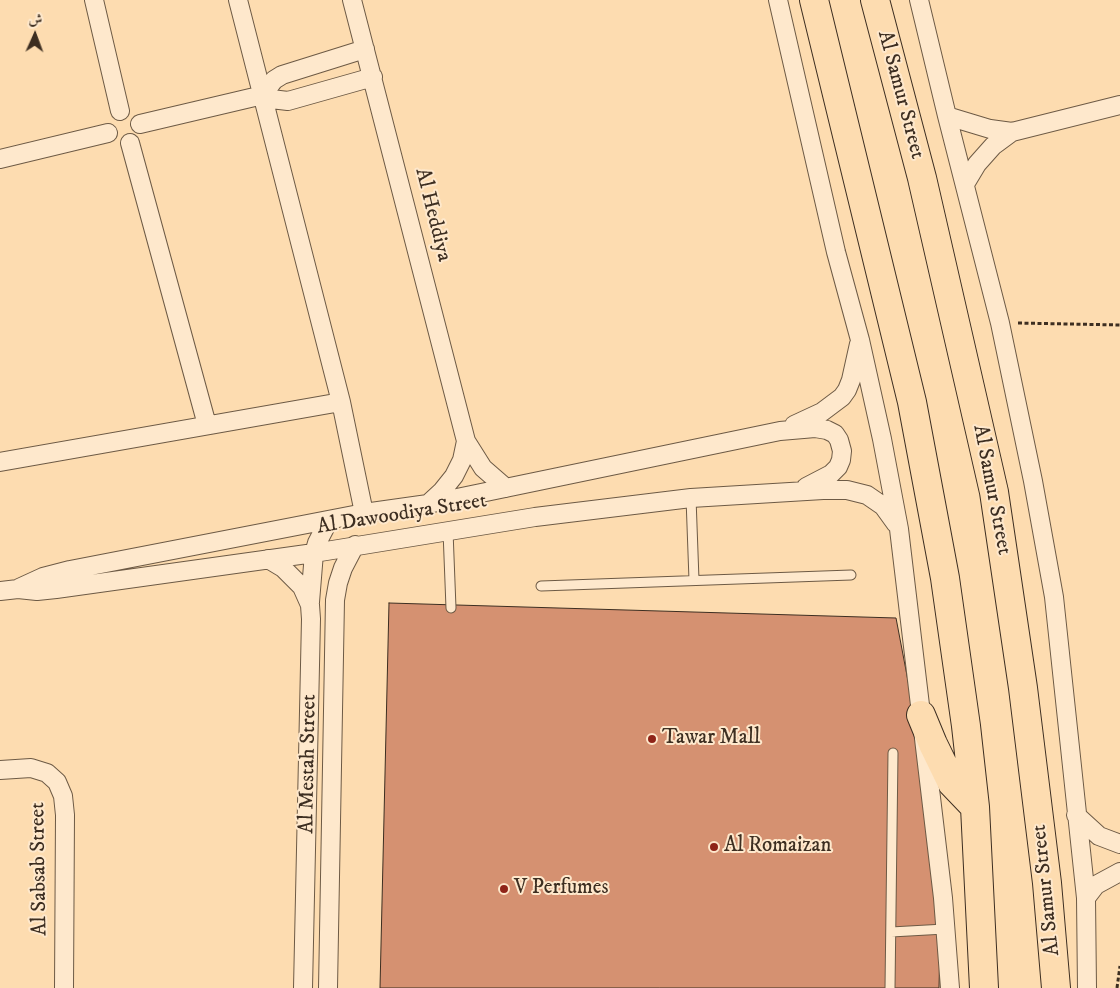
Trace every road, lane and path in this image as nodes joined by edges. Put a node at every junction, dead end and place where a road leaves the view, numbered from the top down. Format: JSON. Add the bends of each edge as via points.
{"nodes":[{"id":1,"x":94,"y":0,"type":"edge"},
{"id":2,"x":238,"y":0,"type":"edge"},
{"id":3,"x":352,"y":0,"type":"edge"},
{"id":4,"x":778,"y":0,"type":"edge"},
{"id":5,"x":814,"y":0,"type":"edge"},
{"id":6,"x":875,"y":0,"type":"edge"},
{"id":7,"x":919,"y":0,"type":"edge"},
{"id":8,"x":365,"y":50,"type":"junction"},
{"id":9,"x":373,"y":77,"type":"junction"},
{"id":10,"x":263,"y":95,"type":"junction"},
{"id":11,"x":1120,"y":105,"type":"edge"},
{"id":12,"x":120,"y":111,"type":"junction"},
{"id":13,"x":946,"y":116,"type":"junction"},
{"id":14,"x":140,"y":124,"type":"junction"},
{"id":15,"x":1012,"y":132,"type":"junction"},
{"id":16,"x":108,"y":133,"type":"junction"},
{"id":17,"x":130,"y":143,"type":"junction"},
{"id":18,"x":0,"y":159,"type":"edge"},
{"id":19,"x":966,"y":184,"type":"junction"},
{"id":20,"x":1000,"y":322,"type":"junction"},
{"id":21,"x":1120,"y":326,"type":"edge"},
{"id":22,"x":860,"y":340,"type":"junction"},
{"id":23,"x":341,"y":402,"type":"junction"},
{"id":24,"x":206,"y":426,"type":"junction"},
{"id":25,"x":780,"y":431,"type":"junction"},
{"id":26,"x":466,"y":441,"type":"junction"},
{"id":27,"x":0,"y":462,"type":"edge"},
{"id":28,"x":506,"y":488,"type":"junction"},
{"id":29,"x":794,"y":492,"type":"junction"},
{"id":30,"x":691,"y":498,"type":"junction"},
{"id":31,"x":428,"y":504,"type":"junction"},
{"id":32,"x":364,"y":513,"type":"junction"},
{"id":33,"x":328,"y":520,"type":"junction"},
{"id":34,"x":899,"y":529,"type":"junction"},
{"id":35,"x":448,"y":531,"type":"junction"},
{"id":36,"x":355,"y":545,"type":"junction"},
{"id":37,"x":314,"y":553,"type":"junction"},
{"id":38,"x":268,"y":559,"type":"junction"},
{"id":39,"x":852,"y":575,"type":"dead end"},
{"id":40,"x":694,"y":580,"type":"junction"},
{"id":41,"x":541,"y":586,"type":"dead end"},
{"id":42,"x":18,"y":588,"type":"junction"},
{"id":43,"x":0,"y":591,"type":"edge"},
{"id":44,"x":310,"y":605,"type":"junction"},
{"id":45,"x":452,"y":608,"type":"dead end"},
{"id":46,"x":921,"y":715,"type":"junction"},
{"id":47,"x":893,"y":753,"type":"dead end"},
{"id":48,"x":0,"y":770,"type":"edge"},
{"id":49,"x":974,"y":807,"type":"junction"},
{"id":50,"x":1076,"y":815,"type":"junction"},
{"id":51,"x":1120,"y":844,"type":"edge"},
{"id":52,"x":1120,"y":872,"type":"edge"},
{"id":53,"x":1086,"y":898,"type":"junction"},
{"id":54,"x":945,"y":930,"type":"junction"},
{"id":55,"x":892,"y":932,"type":"junction"},
{"id":56,"x":1120,"y":966,"type":"edge"},
{"id":57,"x":64,"y":988,"type":"edge"},
{"id":58,"x":304,"y":988,"type":"edge"},
{"id":59,"x":328,"y":988,"type":"edge"},
{"id":60,"x":890,"y":988,"type":"edge"},
{"id":61,"x":950,"y":988,"type":"edge"},
{"id":62,"x":984,"y":988,"type":"edge"},
{"id":63,"x":1056,"y":988,"type":"edge"},
{"id":64,"x":1087,"y":988,"type":"edge"},
{"id":65,"x":1117,"y":988,"type":"edge"}],
"edges":[{"from":1,"to":12,"type":"street"},
{"from":2,"to":10,"type":"street"},
{"from":3,"to":8,"type":"street","name":"Al Heddiya"},
{"from":4,"to":22,"type":"street","via":[[836,252]]},
{"from":5,"to":49,"type":"main road","via":[[914,411],[944,578],[966,726]]},
{"from":6,"to":63,"type":"main road","name":"Al Samur Street","via":[[922,178],[994,492],[1023,688],[1047,883]]},
{"from":7,"to":13,"type":"street","name":"Al Samur Street"},
{"from":8,"to":9,"type":"street","name":"Al Heddiya"},
{"from":8,"to":10,"type":"street","via":[[282,75]]},
{"from":9,"to":10,"type":"street","via":[[288,101]]},
{"from":9,"to":26,"type":"street","name":"Al Heddiya"},
{"from":10,"to":14,"type":"street"},
{"from":10,"to":23,"type":"street"},
{"from":11,"to":15,"type":"street"},
{"from":12,"to":14,"type":"street","via":[[133,113]]},
{"from":12,"to":16,"type":"street","via":[[110,116],[106,127]]},
{"from":13,"to":15,"type":"street","via":[[982,128]]},
{"from":13,"to":19,"type":"street","name":"Al Samur Street"},
{"from":14,"to":17,"type":"street","via":[[139,135]]},
{"from":15,"to":19,"type":"street","via":[[977,164]]},
{"from":16,"to":17,"type":"street","via":[[114,141]]},
{"from":16,"to":18,"type":"street"},
{"from":17,"to":24,"type":"street"},
{"from":19,"to":20,"type":"street","name":"Al Samur Street"},
{"from":20,"to":21,"type":"path"},
{"from":20,"to":50,"type":"street","name":"Al Samur Street","via":[[1054,597]]},
{"from":22,"to":25,"type":"street","name":"Al Dawoodiya Street","via":[[851,380],[842,397],[822,412]]},
{"from":22,"to":34,"type":"street"},
{"from":23,"to":24,"type":"street"},
{"from":23,"to":32,"type":"street"},
{"from":24,"to":27,"type":"street"},
{"from":25,"to":28,"type":"street","name":"Al Dawoodiya Street"},
{"from":25,"to":29,"type":"street","name":"Al Dawoodiya Street","via":[[827,430],[835,434],[842,451],[838,467],[831,474]]},
{"from":26,"to":28,"type":"street","name":"Al Heddiya","via":[[483,468]]},
{"from":26,"to":31,"type":"street","name":"Al Heddiya","via":[[454,476]]},
{"from":28,"to":31,"type":"street","name":"Al Dawoodiya Street"},
{"from":29,"to":30,"type":"street","name":"Al Dawoodiya Street"},
{"from":29,"to":34,"type":"street","name":"Al Dawoodiya Street","via":[[847,490],[867,495],[883,506]]},
{"from":30,"to":35,"type":"street","name":"Al Dawoodiya Street"},
{"from":30,"to":40,"type":"lane"},
{"from":31,"to":32,"type":"street","name":"Al Dawoodiya Street"},
{"from":32,"to":33,"type":"street","name":"Al Dawoodiya Street"},
{"from":33,"to":37,"type":"street"},
{"from":33,"to":42,"type":"street","name":"Al Dawoodiya Street","via":[[70,570],[42,577]]},
{"from":34,"to":46,"type":"street"},
{"from":35,"to":36,"type":"street","name":"Al Dawoodiya Street"},
{"from":35,"to":45,"type":"lane"},
{"from":36,"to":37,"type":"street","name":"Al Dawoodiya Street"},
{"from":36,"to":59,"type":"street","name":"Al Mestah Street","via":[[343,568],[335,600]]},
{"from":37,"to":38,"type":"street","name":"Al Dawoodiya Street"},
{"from":37,"to":44,"type":"street"},
{"from":38,"to":42,"type":"street","name":"Al Dawoodiya Street","via":[[47,591]]},
{"from":38,"to":44,"type":"street","name":"Al Mestah Street","via":[[294,578]]},
{"from":39,"to":40,"type":"lane"},
{"from":40,"to":41,"type":"lane"},
{"from":42,"to":43,"type":"street","name":"Al Dawoodiya Street"},
{"from":44,"to":58,"type":"street","name":"Al Mestah Street"},
{"from":46,"to":49,"type":"main road","via":[[952,783]]},
{"from":46,"to":54,"type":"street"},
{"from":47,"to":55,"type":"lane"},
{"from":48,"to":57,"type":"street","name":"Al Sabsab Street","via":[[31,768],[48,773],[57,782],[63,796]]},
{"from":49,"to":62,"type":"main road"},
{"from":50,"to":51,"type":"street","via":[[1099,836]]},
{"from":50,"to":53,"type":"street","name":"Al Samur Street"},
{"from":52,"to":53,"type":"street","via":[[1096,885]]},
{"from":53,"to":64,"type":"street","name":"Al Samur Street"},
{"from":54,"to":55,"type":"lane"},
{"from":54,"to":61,"type":"street"},
{"from":55,"to":60,"type":"lane"},
{"from":56,"to":65,"type":"path"}]}
